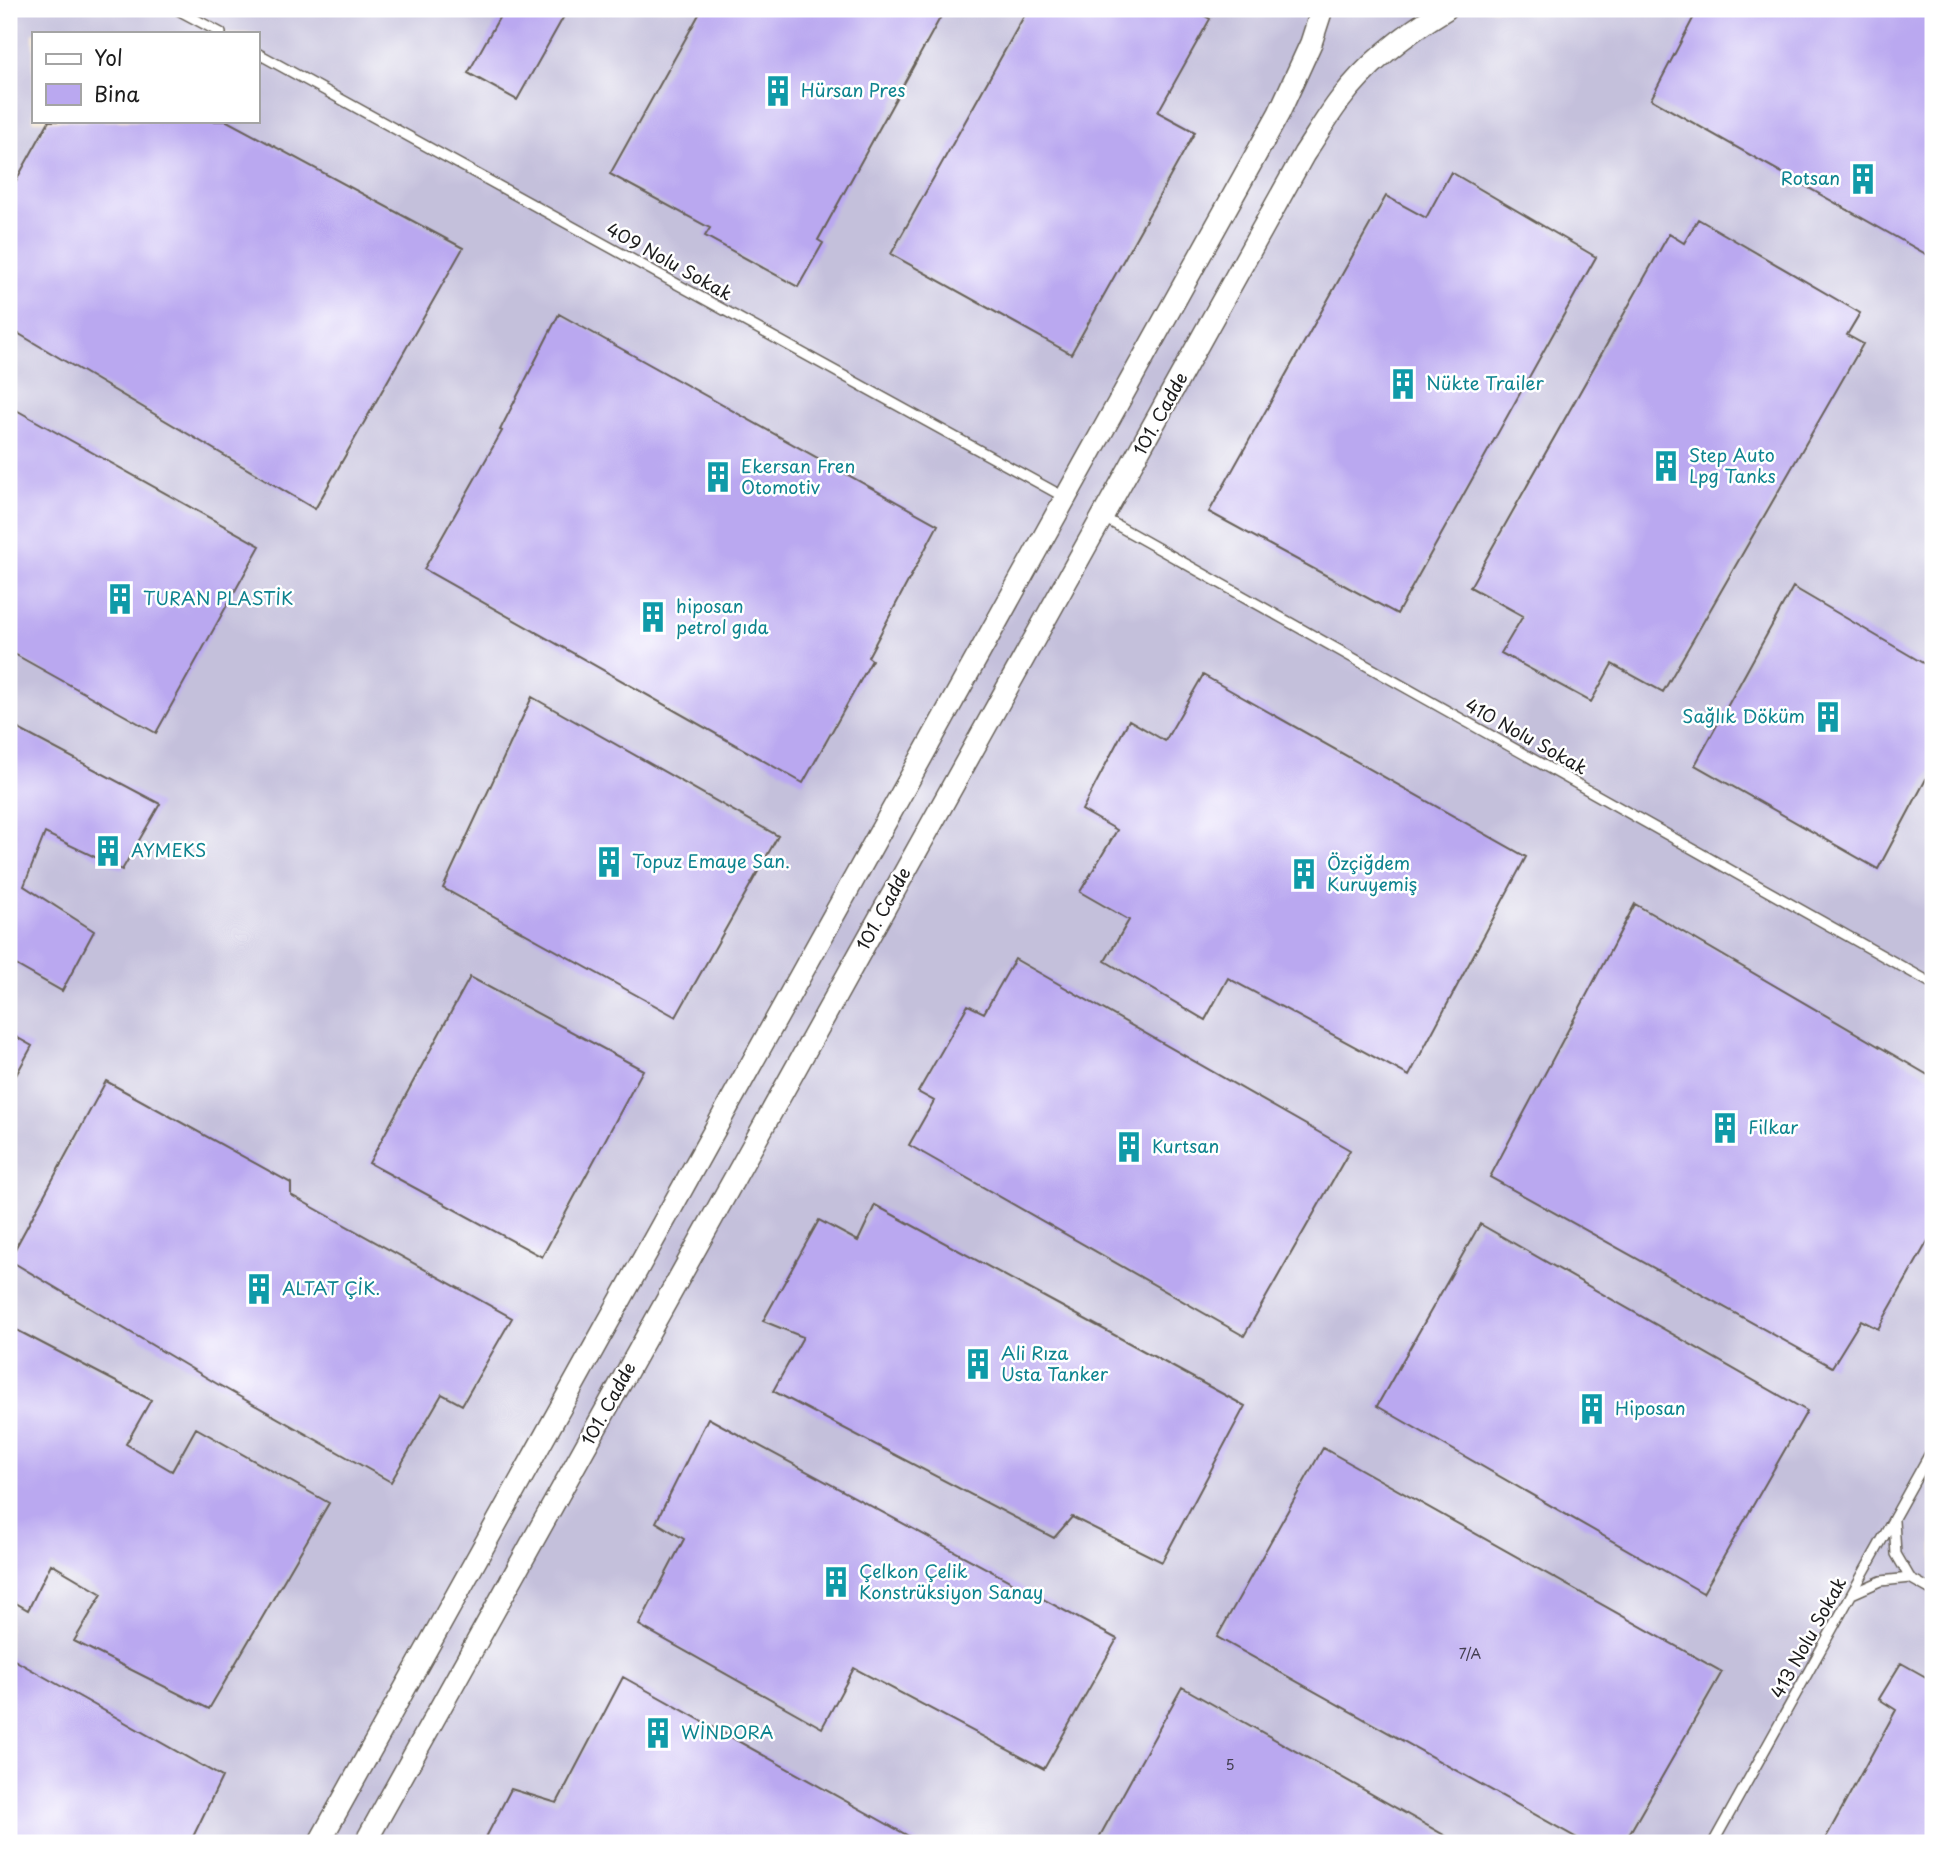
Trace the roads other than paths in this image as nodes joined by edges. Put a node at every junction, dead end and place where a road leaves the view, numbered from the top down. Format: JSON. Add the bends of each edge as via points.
{"nodes":[{"id":1,"x":176,"y":9,"type":"edge"},
{"id":2,"x":1322,"y":9,"type":"edge"},
{"id":3,"x":1446,"y":9,"type":"edge"},
{"id":4,"x":219,"y":32,"type":"edge"},
{"id":5,"x":259,"y":54,"type":"edge"},
{"id":6,"x":1066,"y":498,"type":"junction"},
{"id":7,"x":1104,"y":517,"type":"junction"},
{"id":8,"x":1933,"y":984,"type":"edge"},
{"id":9,"x":1933,"y":1448,"type":"edge"},
{"id":10,"x":1894,"y":1520,"type":"junction"},
{"id":11,"x":1910,"y":1578,"type":"junction"},
{"id":12,"x":1933,"y":1591,"type":"edge"},
{"id":13,"x":1851,"y":1595,"type":"junction"},
{"id":14,"x":319,"y":1843,"type":"edge"},
{"id":15,"x":365,"y":1843,"type":"edge"},
{"id":16,"x":1713,"y":1843,"type":"edge"}],
"edges":[{"from":1,"to":4,"type":"lane"},
{"from":2,"to":6,"type":"street","via":[[1285,101]]},
{"from":3,"to":7,"type":"street","name":"101. Cadde","via":[[1361,76],[1340,100],[1304,154]]},
{"from":5,"to":6,"type":"lane","name":"409 Nolu Sokak"},
{"from":6,"to":14,"type":"street"},
{"from":7,"to":8,"type":"lane","name":"410 Nolu Sokak"},
{"from":7,"to":15,"type":"street","name":"101. Cadde"},
{"from":9,"to":10,"type":"lane","name":"413 Nolu Sokak"},
{"from":10,"to":11,"type":"lane","via":[[1896,1554]]},
{"from":10,"to":13,"type":"lane","name":"413 Nolu Sokak"},
{"from":11,"to":12,"type":"lane"},
{"from":11,"to":13,"type":"lane","via":[[1881,1580]]},
{"from":13,"to":16,"type":"lane","name":"413 Nolu Sokak"}]}
